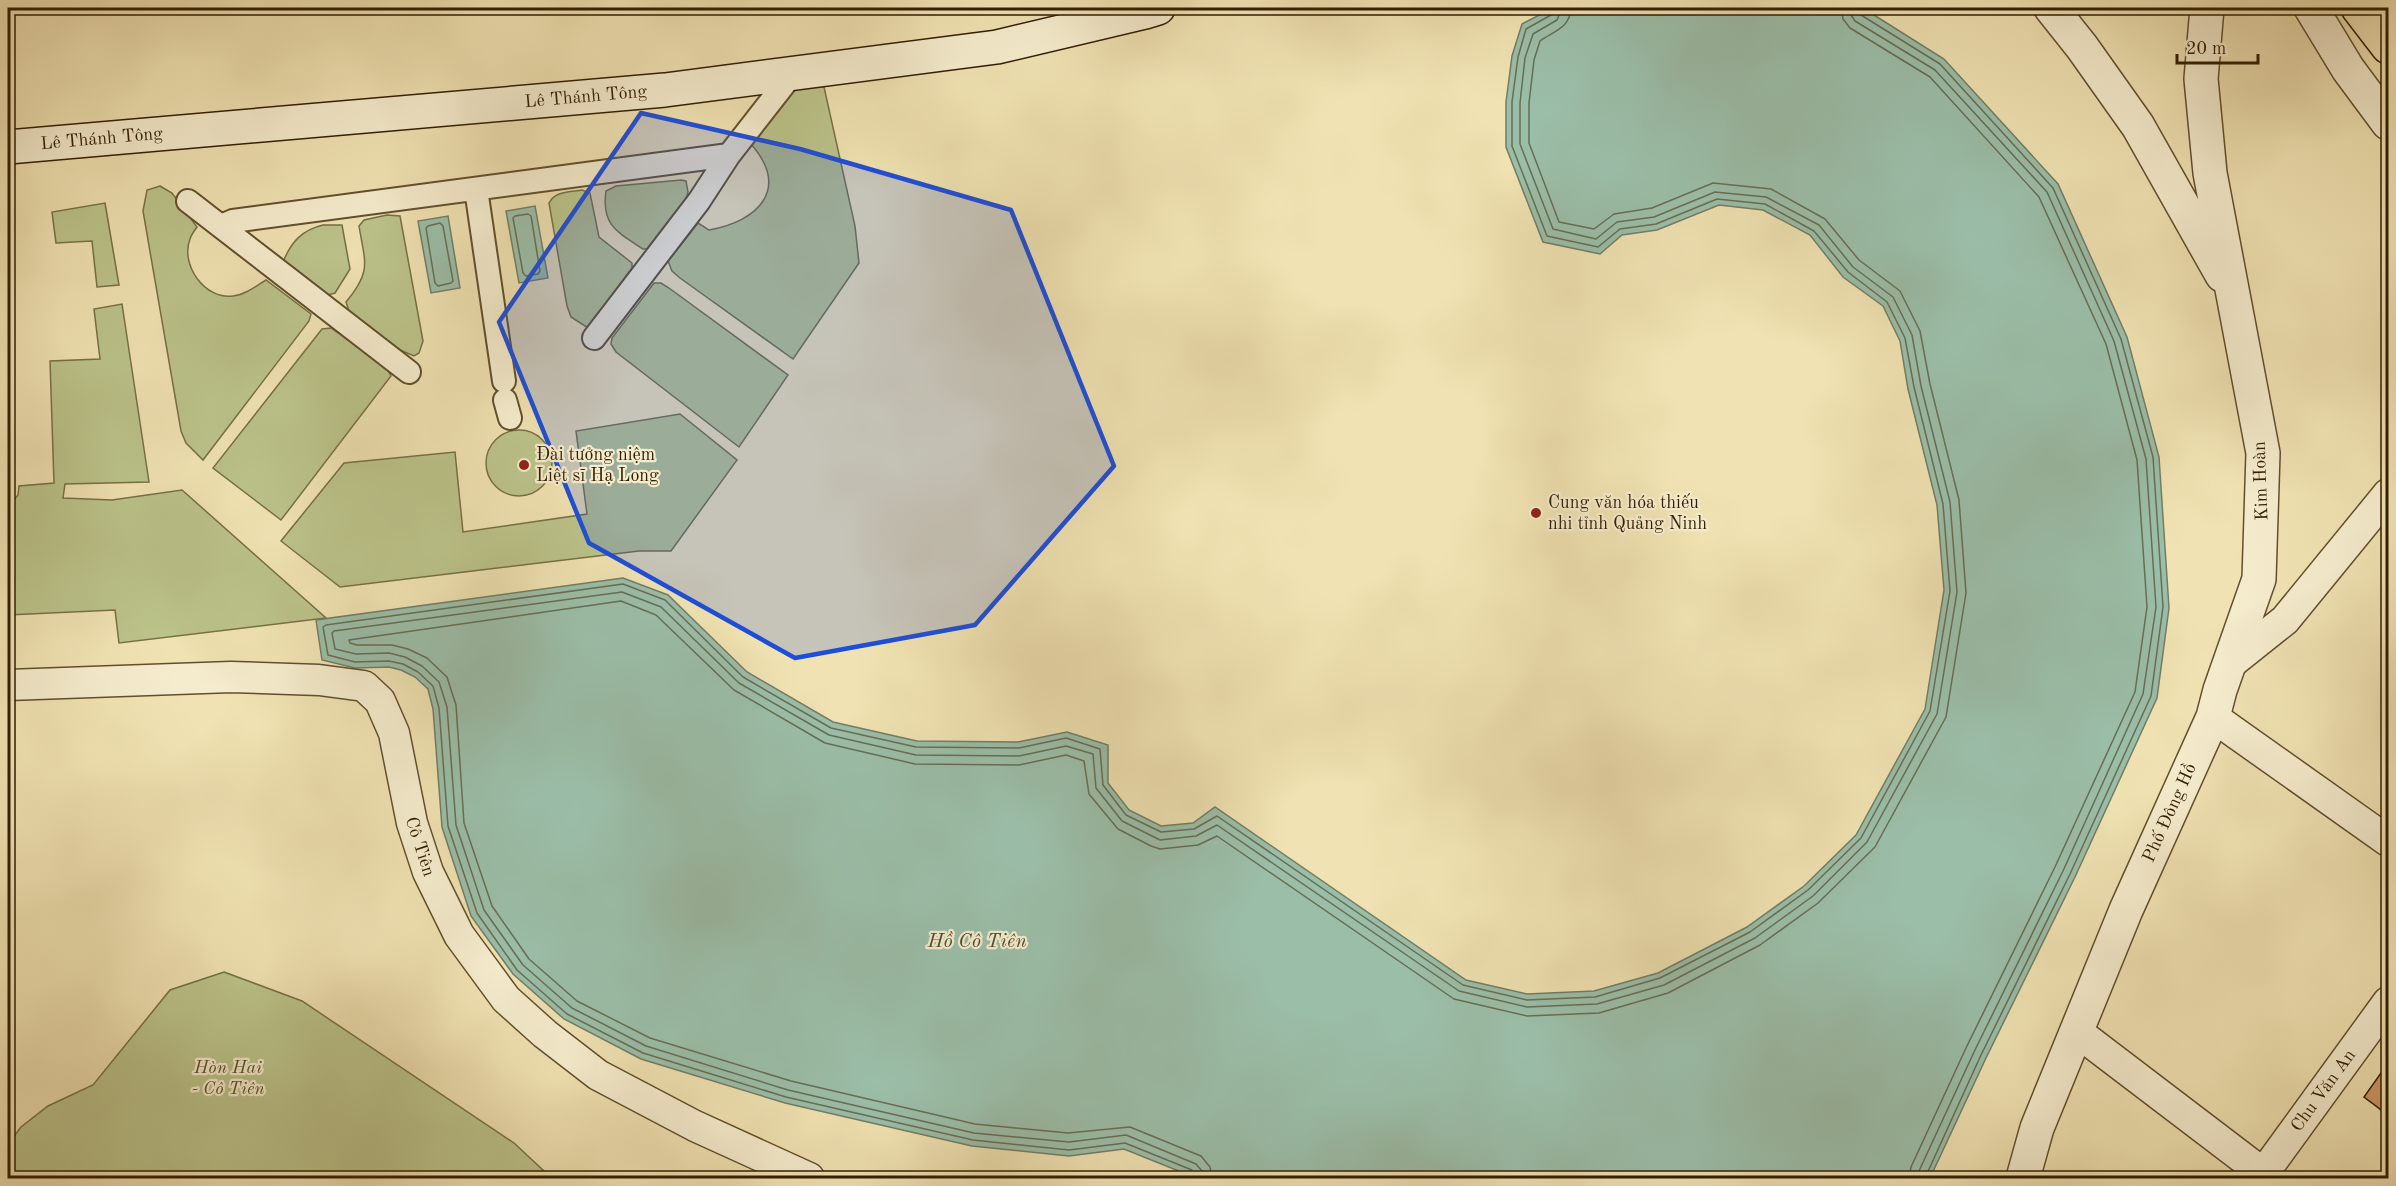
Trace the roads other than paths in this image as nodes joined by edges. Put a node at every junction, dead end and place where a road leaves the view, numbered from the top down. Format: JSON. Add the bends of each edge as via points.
{"nodes":[{"id":1,"x":1158,"y":8,"type":"edge"},
{"id":2,"x":2051,"y":8,"type":"edge"},
{"id":3,"x":2207,"y":8,"type":"edge"},
{"id":4,"x":2311,"y":8,"type":"edge"},
{"id":5,"x":2358,"y":8,"type":"edge"},
{"id":6,"x":2388,"y":47,"type":"edge"},
{"id":7,"x":793,"y":73,"type":"junction"},
{"id":8,"x":2388,"y":123,"type":"edge"},
{"id":9,"x":8,"y":147,"type":"edge"},
{"id":10,"x":729,"y":155,"type":"junction"},
{"id":11,"x":476,"y":189,"type":"junction"},
{"id":12,"x":188,"y":201,"type":"dead end"},
{"id":13,"x":221,"y":226,"type":"junction"},
{"id":14,"x":2234,"y":295,"type":"junction"},
{"id":15,"x":594,"y":338,"type":"dead end"},
{"id":16,"x":410,"y":372,"type":"dead end"},
{"id":17,"x":506,"y":400,"type":"dead end"},
{"id":18,"x":2388,"y":494,"type":"edge"},
{"id":19,"x":2231,"y":663,"type":"junction"},
{"id":20,"x":8,"y":685,"type":"edge"},
{"id":21,"x":2213,"y":717,"type":"junction"},
{"id":22,"x":2388,"y":842,"type":"edge"},
{"id":23,"x":2388,"y":1002,"type":"edge"},
{"id":24,"x":2076,"y":1031,"type":"junction"},
{"id":25,"x":2264,"y":1177,"type":"edge"},
{"id":26,"x":808,"y":1179,"type":"edge"},
{"id":27,"x":2023,"y":1179,"type":"edge"}],
"edges":[{"from":1,"to":7,"type":"street","name":"Lê Thánh Tông","via":[[997,47]]},
{"from":2,"to":14,"type":"street","via":[[2138,126]]},
{"from":3,"to":14,"type":"street","name":"Kim Hoàn","via":[[2201,79],[2209,161]]},
{"from":4,"to":8,"type":"street"},
{"from":5,"to":6,"type":"main road"},
{"from":7,"to":9,"type":"street","name":"Lê Thánh Tông","via":[[665,90]]},
{"from":7,"to":10,"type":"street"},
{"from":10,"to":11,"type":"street"},
{"from":10,"to":15,"type":"street","via":[[699,201]]},
{"from":11,"to":13,"type":"street","via":[[233,220]]},
{"from":11,"to":17,"type":"street"},
{"from":12,"to":13,"type":"street"},
{"from":13,"to":16,"type":"street"},
{"from":14,"to":19,"type":"street","name":"Kim Hoàn","via":[[2263,453],[2259,579]]},
{"from":18,"to":19,"type":"street","via":[[2284,620]]},
{"from":19,"to":21,"type":"street","name":"Phố Đông Hồ"},
{"from":20,"to":26,"type":"street","name":"Cô Tiên","via":[[231,677],[364,686],[380,701],[394,733],[412,822],[428,872],[459,935],[506,999],[598,1075]]},
{"from":21,"to":22,"type":"street"},
{"from":21,"to":24,"type":"street","name":"Phố Đông Hồ","via":[[2139,879]]},
{"from":23,"to":25,"type":"street","name":"Chu Văn An"},
{"from":24,"to":25,"type":"street"},
{"from":24,"to":27,"type":"street","name":"Phố Đông Hồ","via":[[2037,1128]]}]}
